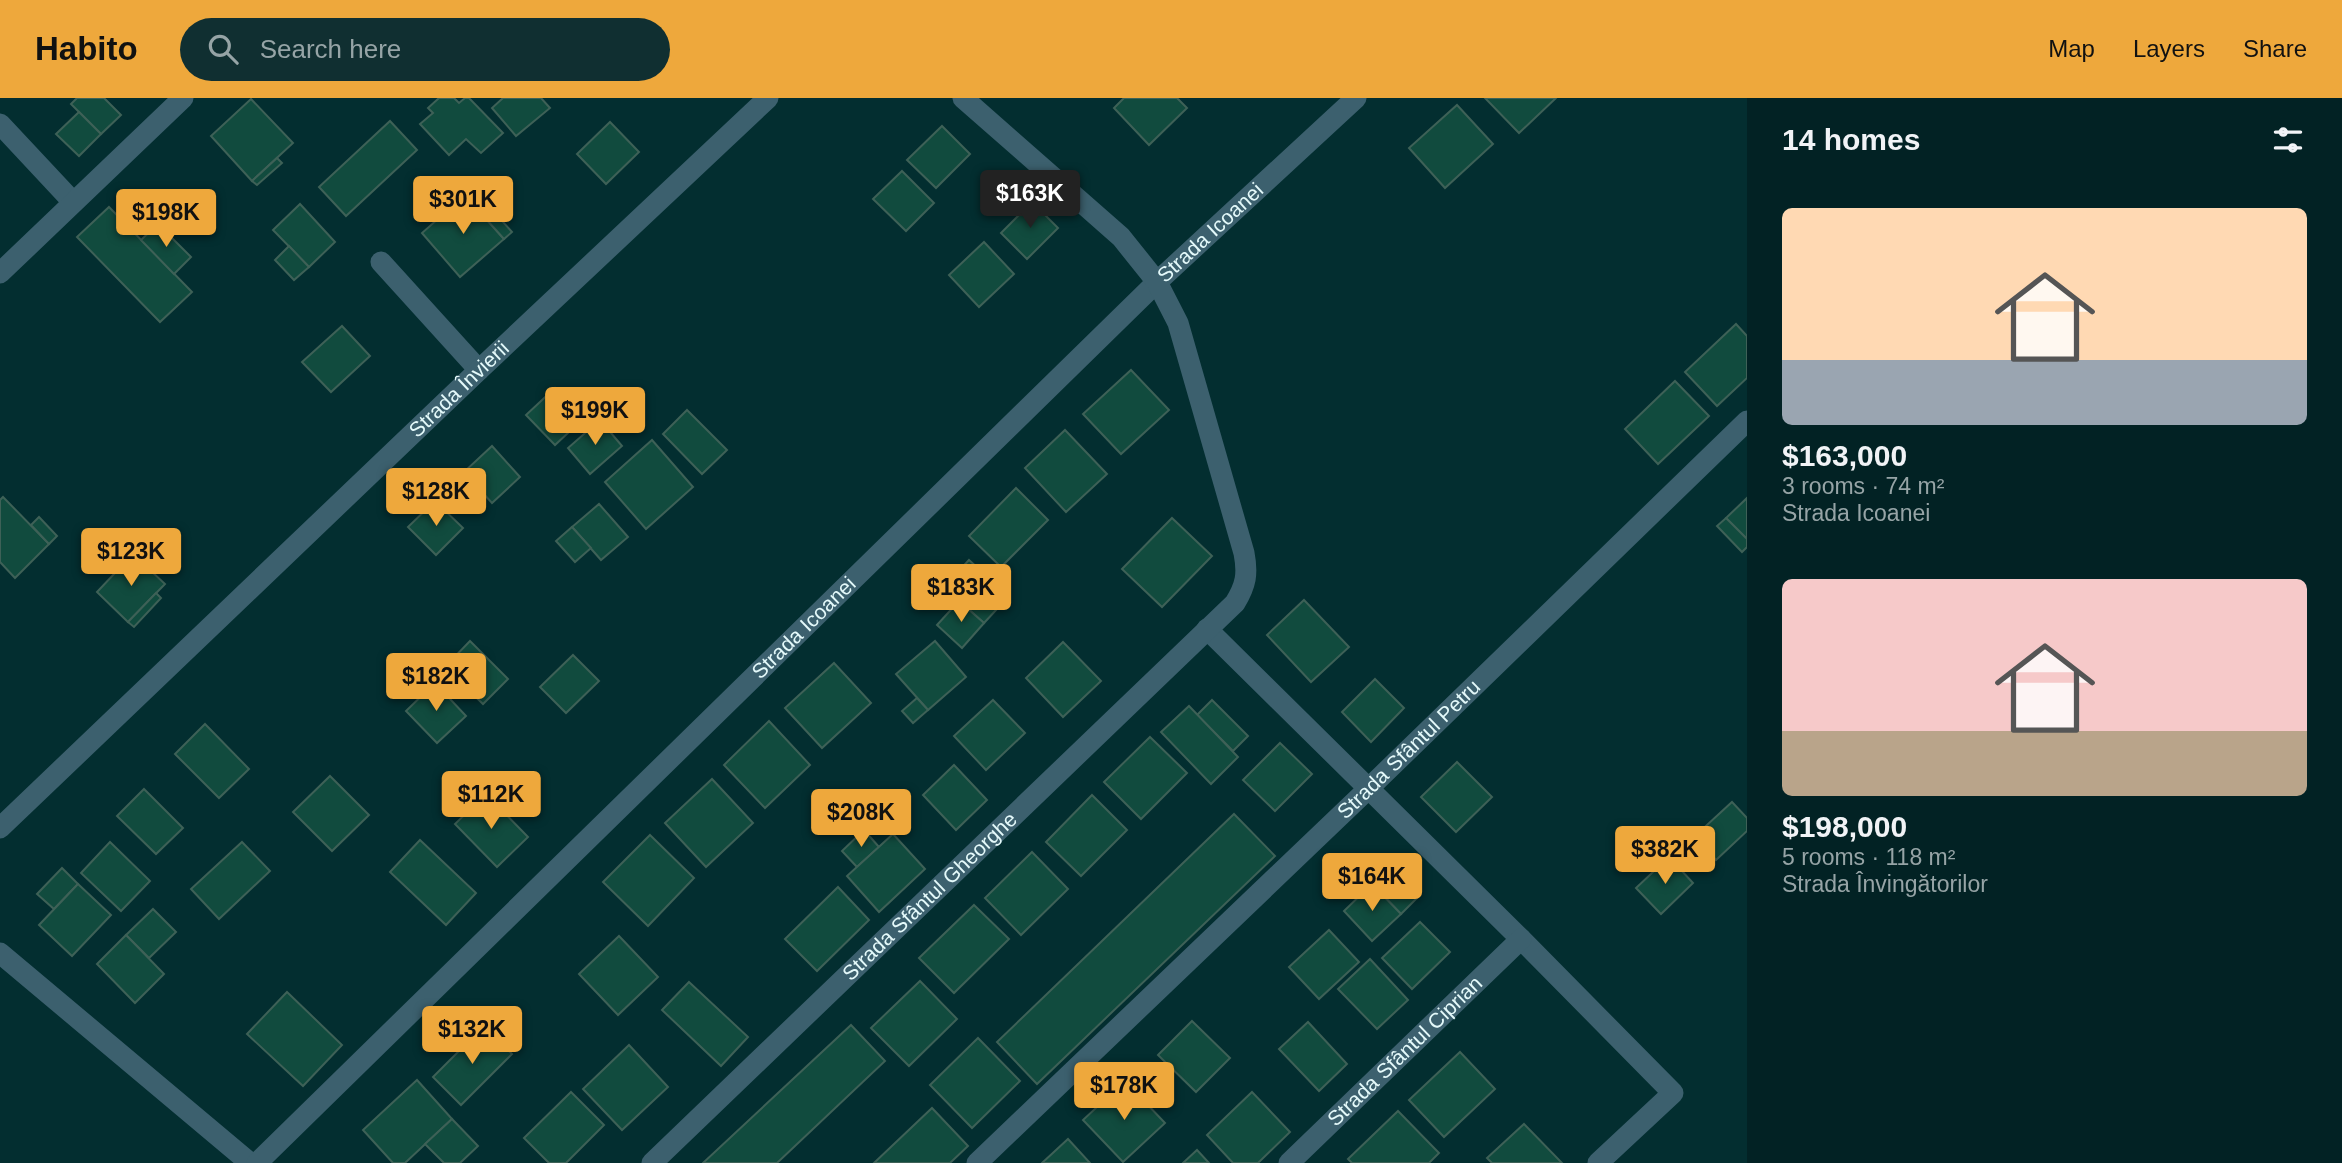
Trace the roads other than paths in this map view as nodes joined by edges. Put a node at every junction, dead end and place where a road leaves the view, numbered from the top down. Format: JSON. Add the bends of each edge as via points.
{"nodes":[{"id":1,"x":183,"y":98,"type":"edge"},
{"id":2,"x":768,"y":98,"type":"edge"},
{"id":3,"x":963,"y":98,"type":"edge"},
{"id":4,"x":1356,"y":98,"type":"edge"},
{"id":5,"x":0,"y":124,"type":"edge"},
{"id":6,"x":73,"y":202,"type":"junction"},
{"id":7,"x":381,"y":262,"type":"dead end"},
{"id":8,"x":0,"y":272,"type":"edge"},
{"id":9,"x":1157,"y":282,"type":"junction"},
{"id":10,"x":479,"y":370,"type":"junction"},
{"id":11,"x":1747,"y":421,"type":"edge"},
{"id":12,"x":1207,"y":629,"type":"junction"},
{"id":13,"x":1367,"y":790,"type":"junction"},
{"id":14,"x":0,"y":828,"type":"edge"},
{"id":15,"x":1521,"y":939,"type":"junction"},
{"id":16,"x":0,"y":953,"type":"edge"},
{"id":17,"x":250,"y":1163,"type":"edge"},
{"id":18,"x":257,"y":1163,"type":"edge"},
{"id":19,"x":652,"y":1163,"type":"edge"},
{"id":20,"x":977,"y":1163,"type":"edge"},
{"id":21,"x":1289,"y":1163,"type":"edge"},
{"id":22,"x":1598,"y":1163,"type":"edge"}],
"edges":[{"from":1,"to":6,"type":"street"},
{"from":2,"to":10,"type":"street","name":"Strada Învierii"},
{"from":3,"to":9,"type":"street","name":"Strada Sfântul Gheorghe","via":[[1121,237]]},
{"from":4,"to":9,"type":"street","name":"Strada Icoanei"},
{"from":5,"to":6,"type":"street"},
{"from":6,"to":8,"type":"street"},
{"from":7,"to":10,"type":"street"},
{"from":9,"to":12,"type":"street","name":"Strada Sfântul Gheorghe","via":[[1178,323],[1248,573],[1235,603]]},
{"from":9,"to":18,"type":"street","name":"Strada Icoanei"},
{"from":10,"to":14,"type":"street","name":"Strada Învierii"},
{"from":11,"to":13,"type":"street","name":"Strada Sfântul Petru"},
{"from":12,"to":13,"type":"street"},
{"from":12,"to":19,"type":"street","name":"Strada Sfântul Gheorghe"},
{"from":13,"to":15,"type":"street"},
{"from":13,"to":20,"type":"street","name":"Strada Sfântul Petru"},
{"from":15,"to":21,"type":"street","name":"Strada Sfântul Ciprian"},
{"from":15,"to":22,"type":"street","via":[[1672,1093]]},
{"from":16,"to":17,"type":"street"}]}
